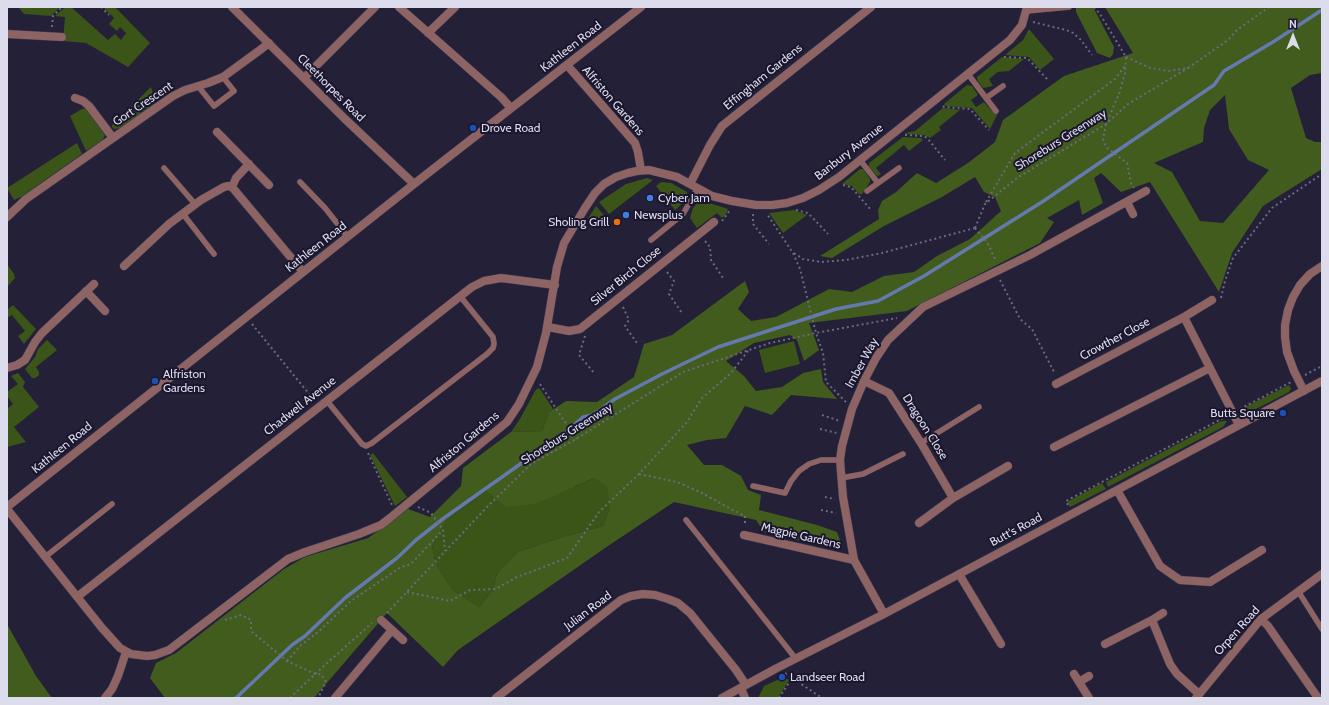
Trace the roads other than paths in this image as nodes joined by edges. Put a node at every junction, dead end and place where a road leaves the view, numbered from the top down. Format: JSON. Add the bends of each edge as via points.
{"nodes":[{"id":1,"x":232,"y":7,"type":"edge"},
{"id":2,"x":375,"y":7,"type":"edge"},
{"id":3,"x":399,"y":7,"type":"edge"},
{"id":4,"x":455,"y":7,"type":"edge"},
{"id":5,"x":641,"y":7,"type":"edge"},
{"id":6,"x":871,"y":7,"type":"edge"},
{"id":7,"x":1069,"y":7,"type":"edge"},
{"id":8,"x":1027,"y":9,"type":"edge"},
{"id":9,"x":428,"y":33,"type":"junction"},
{"id":10,"x":7,"y":34,"type":"edge"},
{"id":11,"x":62,"y":37,"type":"dead end"},
{"id":12,"x":268,"y":43,"type":"junction"},
{"id":13,"x":567,"y":66,"type":"junction"},
{"id":14,"x":968,"y":74,"type":"junction"},
{"id":15,"x":223,"y":77,"type":"junction"},
{"id":16,"x":304,"y":78,"type":"junction"},
{"id":17,"x":198,"y":86,"type":"junction"},
{"id":18,"x":1003,"y":86,"type":"dead end"},
{"id":19,"x":75,"y":98,"type":"dead end"},
{"id":20,"x":986,"y":98,"type":"junction"},
{"id":21,"x":511,"y":108,"type":"junction"},
{"id":22,"x":996,"y":111,"type":"dead end"},
{"id":23,"x":217,"y":132,"type":"dead end"},
{"id":24,"x":113,"y":138,"type":"junction"},
{"id":25,"x":860,"y":160,"type":"junction"},
{"id":26,"x":249,"y":164,"type":"junction"},
{"id":27,"x":164,"y":168,"type":"dead end"},
{"id":28,"x":899,"y":168,"type":"dead end"},
{"id":29,"x":641,"y":170,"type":"junction"},
{"id":30,"x":300,"y":182,"type":"dead end"},
{"id":31,"x":878,"y":183,"type":"junction"},
{"id":32,"x":414,"y":184,"type":"junction"},
{"id":33,"x":269,"y":185,"type":"dead end"},
{"id":34,"x":694,"y":186,"type":"junction"},
{"id":35,"x":232,"y":187,"type":"junction"},
{"id":36,"x":867,"y":191,"type":"dead end"},
{"id":37,"x":1146,"y":191,"type":"dead end"},
{"id":38,"x":22,"y":202,"type":"junction"},
{"id":39,"x":1127,"y":202,"type":"junction"},
{"id":40,"x":196,"y":204,"type":"junction"},
{"id":41,"x":7,"y":206,"type":"edge"},
{"id":42,"x":183,"y":214,"type":"junction"},
{"id":43,"x":1133,"y":214,"type":"dead end"},
{"id":44,"x":7,"y":217,"type":"edge"},
{"id":45,"x":714,"y":222,"type":"road end"},
{"id":46,"x":348,"y":237,"type":"junction"},
{"id":47,"x":651,"y":240,"type":"dead end"},
{"id":48,"x":214,"y":254,"type":"dead end"},
{"id":49,"x":124,"y":266,"type":"dead end"},
{"id":50,"x":1322,"y":266,"type":"edge"},
{"id":51,"x":303,"y":272,"type":"junction"},
{"id":52,"x":94,"y":284,"type":"dead end"},
{"id":53,"x":555,"y":285,"type":"junction"},
{"id":54,"x":86,"y":291,"type":"junction"},
{"id":55,"x":460,"y":296,"type":"junction"},
{"id":56,"x":1212,"y":300,"type":"road end"},
{"id":57,"x":105,"y":311,"type":"dead end"},
{"id":58,"x":1184,"y":316,"type":"junction"},
{"id":59,"x":548,"y":327,"type":"junction"},
{"id":60,"x":7,"y":368,"type":"edge"},
{"id":61,"x":1210,"y":368,"type":"junction"},
{"id":62,"x":864,"y":381,"type":"junction"},
{"id":63,"x":1322,"y":382,"type":"edge"},
{"id":64,"x":1057,"y":383,"type":"road end"},
{"id":65,"x":1304,"y":391,"type":"junction"},
{"id":66,"x":327,"y":400,"type":"junction"},
{"id":67,"x":978,"y":407,"type":"dead end"},
{"id":68,"x":1239,"y":425,"type":"junction"},
{"id":69,"x":921,"y":443,"type":"junction"},
{"id":70,"x":1054,"y":447,"type":"dead end"},
{"id":71,"x":903,"y":454,"type":"dead end"},
{"id":72,"x":840,"y":460,"type":"junction"},
{"id":73,"x":1008,"y":466,"type":"dead end"},
{"id":74,"x":841,"y":478,"type":"junction"},
{"id":75,"x":753,"y":486,"type":"dead end"},
{"id":76,"x":1116,"y":490,"type":"junction"},
{"id":77,"x":953,"y":498,"type":"junction"},
{"id":78,"x":112,"y":504,"type":"dead end"},
{"id":79,"x":7,"y":508,"type":"edge"},
{"id":80,"x":686,"y":520,"type":"dead end"},
{"id":81,"x":919,"y":523,"type":"dead end"},
{"id":82,"x":744,"y":535,"type":"road end"},
{"id":83,"x":1262,"y":550,"type":"dead end"},
{"id":84,"x":45,"y":557,"type":"junction"},
{"id":85,"x":854,"y":560,"type":"junction"},
{"id":86,"x":959,"y":574,"type":"junction"},
{"id":87,"x":1322,"y":574,"type":"edge"},
{"id":88,"x":1298,"y":591,"type":"junction"},
{"id":89,"x":77,"y":597,"type":"junction"},
{"id":90,"x":1163,"y":613,"type":"dead end"},
{"id":91,"x":884,"y":614,"type":"junction"},
{"id":92,"x":1261,"y":619,"type":"junction"},
{"id":93,"x":381,"y":620,"type":"road end"},
{"id":94,"x":1152,"y":620,"type":"junction"},
{"id":95,"x":1322,"y":629,"type":"edge"},
{"id":96,"x":392,"y":630,"type":"junction"},
{"id":97,"x":403,"y":640,"type":"dead end"},
{"id":98,"x":1001,"y":644,"type":"dead end"},
{"id":99,"x":1105,"y":644,"type":"dead end"},
{"id":100,"x":126,"y":652,"type":"junction"},
{"id":101,"x":796,"y":658,"type":"junction"},
{"id":102,"x":1074,"y":674,"type":"dead end"},
{"id":103,"x":1089,"y":676,"type":"dead end"},
{"id":104,"x":1079,"y":682,"type":"junction"},
{"id":105,"x":743,"y":686,"type":"junction"},
{"id":106,"x":1198,"y":696,"type":"edge"},
{"id":107,"x":105,"y":698,"type":"edge"},
{"id":108,"x":335,"y":698,"type":"edge"},
{"id":109,"x":496,"y":698,"type":"edge"},
{"id":110,"x":722,"y":698,"type":"edge"},
{"id":111,"x":745,"y":698,"type":"edge"},
{"id":112,"x":1088,"y":698,"type":"edge"},
{"id":113,"x":1320,"y":698,"type":"edge"}],
"edges":[{"from":1,"to":12,"type":"street","name":"Cleethorpes Road"},
{"from":2,"to":16,"type":"street"},
{"from":3,"to":9,"type":"street"},
{"from":4,"to":9,"type":"street"},
{"from":5,"to":13,"type":"street","name":"Kathleen Road"},
{"from":6,"to":34,"type":"street","name":"Effingham Gardens","via":[[722,126],[710,145]]},
{"from":7,"to":8,"type":"lane"},
{"from":8,"to":14,"type":"street","name":"Banbury Avenue","via":[[1016,35]]},
{"from":9,"to":21,"type":"street"},
{"from":10,"to":11,"type":"street"},
{"from":12,"to":15,"type":"street","name":"Gort Crescent"},
{"from":12,"to":16,"type":"street","name":"Cleethorpes Road"},
{"from":13,"to":21,"type":"street","name":"Kathleen Road"},
{"from":13,"to":29,"type":"street","name":"Alfriston Gardens","via":[[635,143]]},
{"from":14,"to":20,"type":"lane"},
{"from":14,"to":25,"type":"street","name":"Banbury Avenue"},
{"from":15,"to":17,"type":"street","name":"Gort Crescent"},
{"from":15,"to":17,"type":"lane","via":[[234,91],[214,106]]},
{"from":16,"to":32,"type":"street","name":"Cleethorpes Road"},
{"from":17,"to":24,"type":"street","name":"Gort Crescent","via":[[173,96]]},
{"from":18,"to":20,"type":"lane"},
{"from":19,"to":24,"type":"street","name":"Gort Crescent","via":[[90,106]]},
{"from":20,"to":22,"type":"lane"},
{"from":21,"to":32,"type":"street","name":"Kathleen Road"},
{"from":23,"to":26,"type":"street"},
{"from":24,"to":38,"type":"street","name":"Gort Crescent"},
{"from":25,"to":31,"type":"lane"},
{"from":25,"to":34,"type":"street","name":"Banbury Avenue","via":[[819,190],[780,205],[732,201],[712,196]]},
{"from":26,"to":33,"type":"street"},
{"from":26,"to":35,"type":"street","via":[[236,178]]},
{"from":27,"to":40,"type":"lane"},
{"from":28,"to":31,"type":"lane"},
{"from":29,"to":34,"type":"street","name":"Banbury Avenue","via":[[677,177]]},
{"from":29,"to":53,"type":"street","name":"Alfriston Gardens","via":[[610,181],[599,188],[592,197],[564,242]]},
{"from":30,"to":46,"type":"lane"},
{"from":31,"to":36,"type":"lane"},
{"from":32,"to":46,"type":"street","name":"Kathleen Road"},
{"from":34,"to":47,"type":"lane","via":[[684,214]]},
{"from":35,"to":40,"type":"street","via":[[224,187]]},
{"from":35,"to":51,"type":"street"},
{"from":37,"to":39,"type":"street","name":"Imber Way"},
{"from":38,"to":41,"type":"street"},
{"from":38,"to":44,"type":"street","name":"Gort Crescent"},
{"from":39,"to":43,"type":"street"},
{"from":39,"to":62,"type":"street","name":"Imber Way","via":[[1030,255],[923,307],[888,340]]},
{"from":40,"to":42,"type":"street"},
{"from":42,"to":48,"type":"lane"},
{"from":42,"to":49,"type":"street"},
{"from":45,"to":59,"type":"street","name":"Silver Birch Close","via":[[582,327],[575,331]]},
{"from":46,"to":51,"type":"street","name":"Kathleen Road"},
{"from":50,"to":65,"type":"street","via":[[1300,285],[1288,310],[1285,337],[1287,352]]},
{"from":51,"to":79,"type":"street","name":"Kathleen Road"},
{"from":52,"to":54,"type":"street"},
{"from":53,"to":55,"type":"street","name":"Chadwell Avenue","via":[[492,279],[478,284]]},
{"from":53,"to":59,"type":"street","name":"Alfriston Gardens"},
{"from":54,"to":57,"type":"street"},
{"from":54,"to":60,"type":"street","via":[[42,333],[25,360]]},
{"from":55,"to":66,"type":"street","name":"Chadwell Avenue"},
{"from":55,"to":66,"type":"lane","via":[[491,333],[494,340],[493,348],[487,354],[369,445],[364,445]]},
{"from":56,"to":58,"type":"street","name":"Crowther Close"},
{"from":58,"to":61,"type":"street"},
{"from":58,"to":64,"type":"street","name":"Crowther Close"},
{"from":59,"to":100,"type":"street","name":"Alfriston Gardens","via":[[534,374],[507,422],[396,514],[365,532],[288,559],[162,653],[147,656]]},
{"from":61,"to":68,"type":"street"},
{"from":61,"to":70,"type":"street"},
{"from":62,"to":69,"type":"street","name":"Dragoon Close","via":[[890,393]]},
{"from":62,"to":72,"type":"street","name":"Imber Way","via":[[844,435]]},
{"from":63,"to":65,"type":"street","name":"Butt's Road"},
{"from":65,"to":68,"type":"street","name":"Butt's Road"},
{"from":66,"to":89,"type":"street","name":"Chadwell Avenue"},
{"from":67,"to":69,"type":"lane"},
{"from":68,"to":76,"type":"street","name":"Butt's Road"},
{"from":69,"to":77,"type":"street","name":"Dragoon Close"},
{"from":71,"to":74,"type":"lane","via":[[863,474]]},
{"from":72,"to":74,"type":"street","name":"Imber Way"},
{"from":72,"to":75,"type":"lane","via":[[822,460],[809,464],[799,471],[785,493]]},
{"from":73,"to":77,"type":"street"},
{"from":74,"to":85,"type":"street","name":"Imber Way"},
{"from":76,"to":83,"type":"street","via":[[1160,566],[1180,580],[1210,582]]},
{"from":76,"to":86,"type":"street","name":"Butt's Road"},
{"from":77,"to":81,"type":"street"},
{"from":78,"to":84,"type":"lane"},
{"from":79,"to":84,"type":"street"},
{"from":80,"to":101,"type":"lane"},
{"from":82,"to":85,"type":"street","name":"Magpie Gardens"},
{"from":84,"to":89,"type":"street"},
{"from":85,"to":91,"type":"street","name":"Imber Way"},
{"from":86,"to":91,"type":"street","name":"Butt's Road"},
{"from":86,"to":98,"type":"street"},
{"from":87,"to":88,"type":"street","name":"Orpen Road"},
{"from":88,"to":92,"type":"street","name":"Orpen Road"},
{"from":88,"to":95,"type":"lane"},
{"from":89,"to":100,"type":"street","via":[[115,643]]},
{"from":90,"to":94,"type":"street"},
{"from":91,"to":101,"type":"street","name":"Butt's Road"},
{"from":92,"to":106,"type":"street","name":"Orpen Road"},
{"from":92,"to":113,"type":"street"},
{"from":93,"to":96,"type":"street"},
{"from":94,"to":99,"type":"street"},
{"from":94,"to":106,"type":"street","via":[[1170,664]]},
{"from":96,"to":97,"type":"street"},
{"from":96,"to":108,"type":"street"},
{"from":100,"to":107,"type":"street","via":[[118,676]]},
{"from":101,"to":105,"type":"street","name":"Butt's Road"},
{"from":102,"to":104,"type":"street"},
{"from":103,"to":104,"type":"street"},
{"from":104,"to":112,"type":"street"},
{"from":105,"to":109,"type":"street","name":"Julian Road","via":[[736,670],[690,613],[668,599],[642,594],[621,600]]},
{"from":105,"to":110,"type":"street","name":"Butt's Road"},
{"from":105,"to":111,"type":"street"}]}
